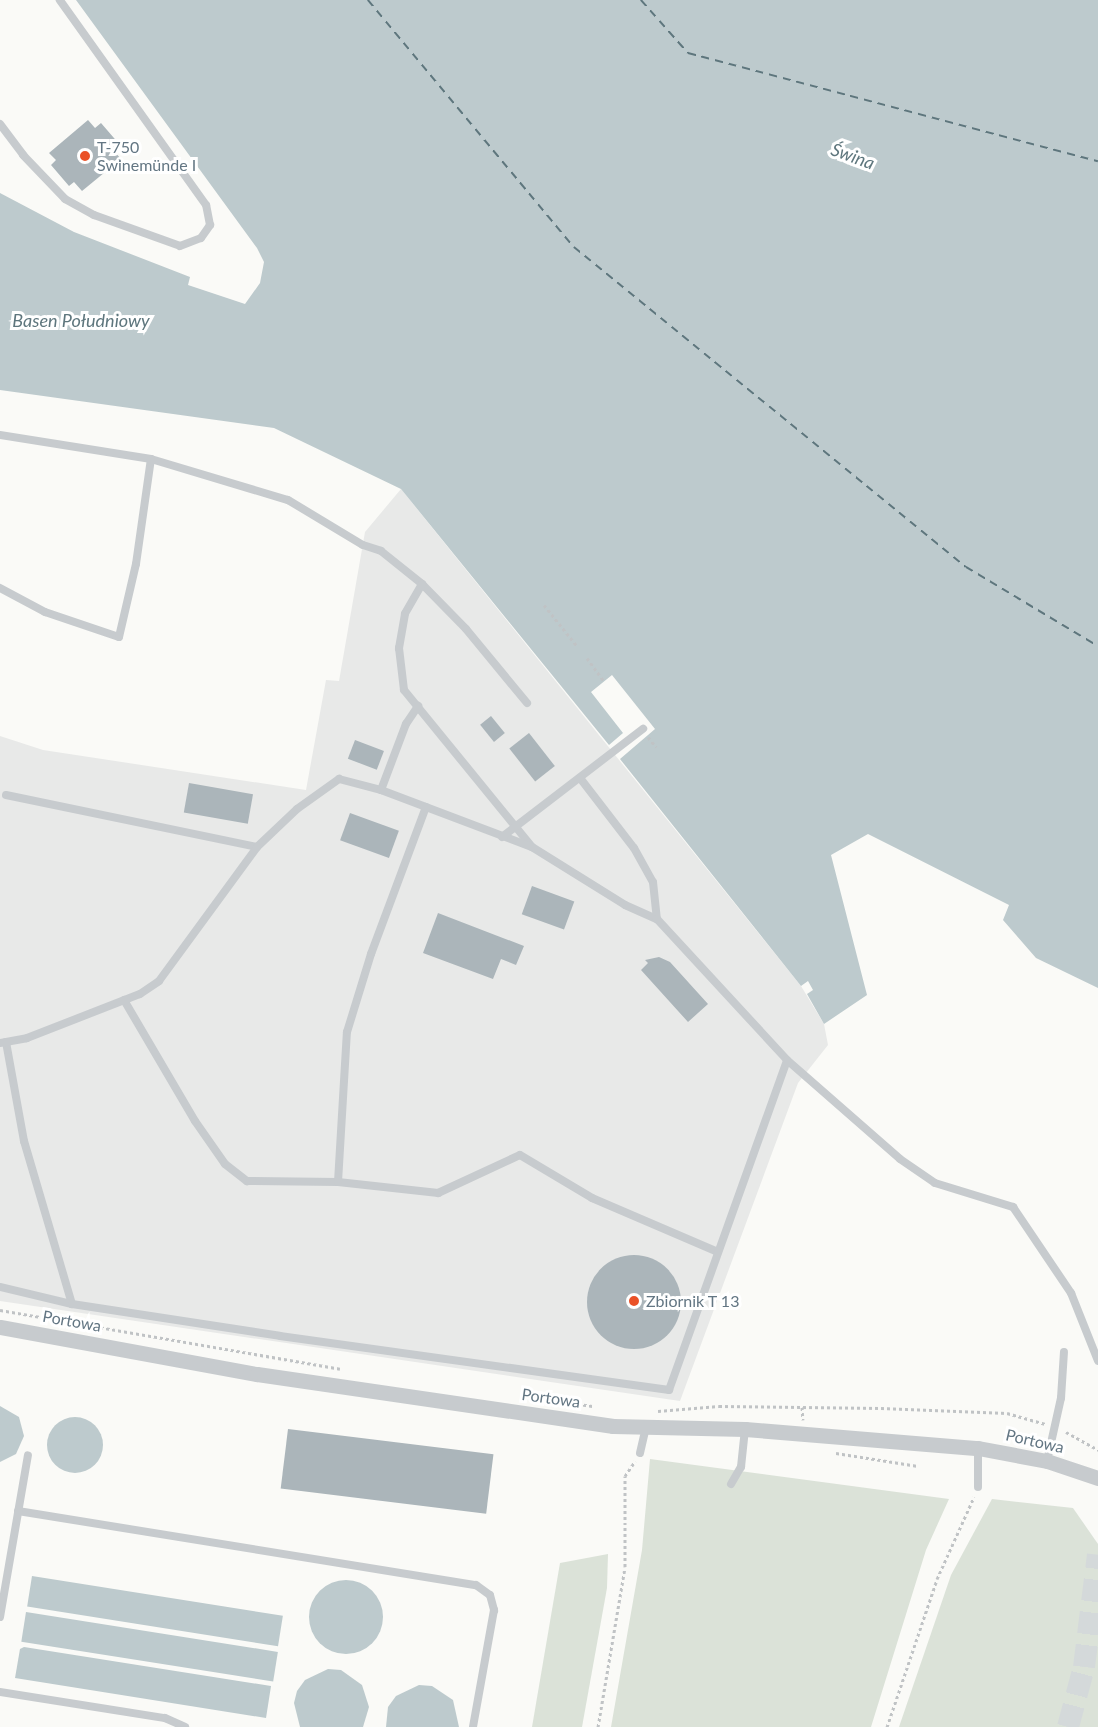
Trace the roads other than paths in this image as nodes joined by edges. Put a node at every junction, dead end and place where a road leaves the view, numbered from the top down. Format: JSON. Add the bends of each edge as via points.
{"nodes":[{"id":1,"x":60,"y":0,"type":"edge"},
{"id":2,"x":0,"y":124,"type":"edge"},
{"id":3,"x":0,"y":435,"type":"edge"},
{"id":4,"x":151,"y":459,"type":"junction"},
{"id":5,"x":422,"y":584,"type":"junction"},
{"id":6,"x":0,"y":588,"type":"edge"},
{"id":7,"x":527,"y":703,"type":"dead end"},
{"id":8,"x":418,"y":706,"type":"junction"},
{"id":9,"x":645,"y":732,"type":"road end"},
{"id":10,"x":580,"y":778,"type":"junction"},
{"id":11,"x":381,"y":790,"type":"junction"},
{"id":12,"x":6,"y":795,"type":"dead end"},
{"id":13,"x":426,"y":807,"type":"junction"},
{"id":14,"x":517,"y":826,"type":"junction"},
{"id":15,"x":502,"y":837,"type":"junction"},
{"id":16,"x":257,"y":847,"type":"junction"},
{"id":17,"x":532,"y":847,"type":"junction"},
{"id":18,"x":657,"y":919,"type":"junction"},
{"id":19,"x":124,"y":1000,"type":"junction"},
{"id":20,"x":3,"y":1042,"type":"edge"},
{"id":21,"x":787,"y":1060,"type":"junction"},
{"id":22,"x":338,"y":1182,"type":"junction"},
{"id":23,"x":718,"y":1252,"type":"junction"},
{"id":24,"x":0,"y":1287,"type":"edge"},
{"id":25,"x":72,"y":1304,"type":"junction"},
{"id":26,"x":0,"y":1327,"type":"edge"},
{"id":27,"x":1064,"y":1352,"type":"dead end"},
{"id":28,"x":1098,"y":1361,"type":"edge"},
{"id":29,"x":646,"y":1428,"type":"junction"},
{"id":30,"x":745,"y":1430,"type":"junction"},
{"id":31,"x":978,"y":1448,"type":"junction"},
{"id":32,"x":640,"y":1452,"type":"road end"},
{"id":33,"x":28,"y":1455,"type":"dead end"},
{"id":34,"x":1047,"y":1461,"type":"junction"},
{"id":35,"x":1098,"y":1478,"type":"edge"},
{"id":36,"x":731,"y":1484,"type":"dead end"},
{"id":37,"x":978,"y":1487,"type":"road end"},
{"id":38,"x":18,"y":1511,"type":"junction"},
{"id":39,"x":0,"y":1617,"type":"edge"},
{"id":40,"x":0,"y":1692,"type":"edge"},
{"id":41,"x":185,"y":1727,"type":"edge"},
{"id":42,"x":473,"y":1727,"type":"edge"}],
"edges":[{"from":1,"to":2,"type":"lane","via":[[206,205],[210,225],[201,238],[180,246],[94,215],[65,199],[22,155]]},
{"from":3,"to":4,"type":"lane"},
{"from":4,"to":5,"type":"lane","via":[[288,500],[381,551]]},
{"from":4,"to":6,"type":"lane","via":[[136,564],[119,637],[45,612]]},
{"from":5,"to":7,"type":"lane","via":[[466,628]]},
{"from":5,"to":8,"type":"lane","via":[[405,614],[399,648],[402,683]]},
{"from":8,"to":11,"type":"lane","via":[[406,724]]},
{"from":8,"to":14,"type":"lane"},
{"from":9,"to":10,"type":"lane"},
{"from":10,"to":14,"type":"lane"},
{"from":10,"to":18,"type":"lane","via":[[639,856],[653,882]]},
{"from":11,"to":13,"type":"lane"},
{"from":11,"to":16,"type":"lane","via":[[339,779],[297,809]]},
{"from":12,"to":16,"type":"lane"},
{"from":13,"to":15,"type":"lane"},
{"from":13,"to":22,"type":"lane","via":[[371,954],[347,1032]]},
{"from":14,"to":15,"type":"lane"},
{"from":14,"to":17,"type":"lane"},
{"from":15,"to":17,"type":"lane"},
{"from":16,"to":19,"type":"lane","via":[[159,981]]},
{"from":17,"to":18,"type":"lane","via":[[625,905]]},
{"from":18,"to":21,"type":"lane"},
{"from":19,"to":20,"type":"lane","via":[[27,1038]]},
{"from":19,"to":22,"type":"lane","via":[[195,1121],[236,1174],[247,1181]]},
{"from":20,"to":25,"type":"lane","via":[[24,1141]]},
{"from":21,"to":23,"type":"lane"},
{"from":21,"to":28,"type":"lane","via":[[900,1159],[935,1183],[1013,1207],[1071,1293]]},
{"from":22,"to":23,"type":"lane","via":[[438,1192],[520,1155],[592,1198]]},
{"from":23,"to":25,"type":"lane","via":[[669,1390]]},
{"from":24,"to":25,"type":"lane"},
{"from":26,"to":29,"type":"street","name":"Portowa","via":[[257,1374]]},
{"from":27,"to":34,"type":"lane","via":[[1061,1398]]},
{"from":29,"to":30,"type":"street","name":"Portowa"},
{"from":29,"to":32,"type":"lane"},
{"from":30,"to":31,"type":"street","name":"Portowa"},
{"from":30,"to":36,"type":"lane","via":[[741,1467]]},
{"from":31,"to":34,"type":"street","name":"Portowa"},
{"from":31,"to":37,"type":"lane"},
{"from":33,"to":38,"type":"lane"},
{"from":34,"to":35,"type":"street","name":"Portowa"},
{"from":38,"to":39,"type":"lane"},
{"from":38,"to":42,"type":"lane","via":[[476,1585],[490,1595],[494,1610]]},
{"from":40,"to":41,"type":"lane","via":[[165,1718]]}]}
